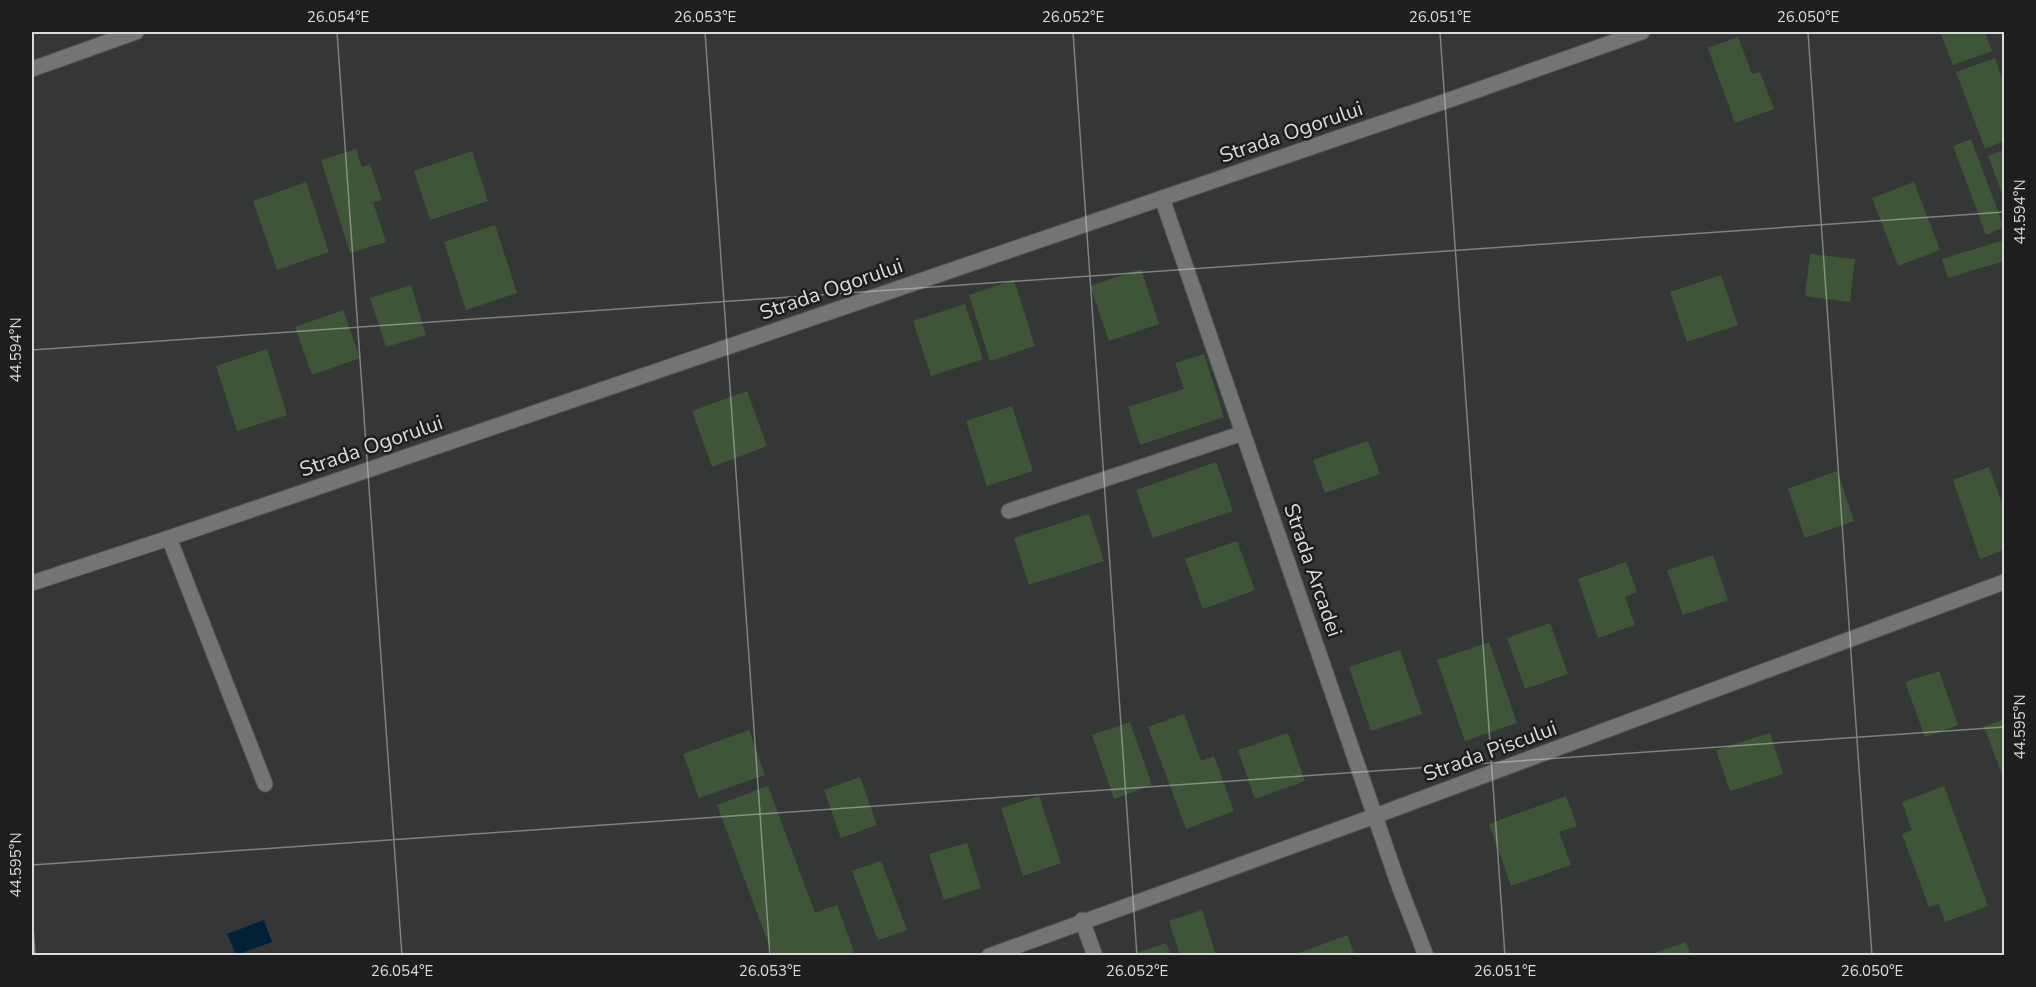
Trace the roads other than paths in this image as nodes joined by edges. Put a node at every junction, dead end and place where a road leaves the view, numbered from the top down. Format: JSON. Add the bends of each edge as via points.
{"nodes":[{"id":1,"x":136,"y":32,"type":"edge"},
{"id":2,"x":1642,"y":32,"type":"edge"},
{"id":3,"x":32,"y":69,"type":"edge"},
{"id":4,"x":1162,"y":198,"type":"junction"},
{"id":5,"x":1243,"y":433,"type":"junction"},
{"id":6,"x":1009,"y":511,"type":"dead end"},
{"id":7,"x":169,"y":538,"type":"junction"},
{"id":8,"x":2004,"y":582,"type":"edge"},
{"id":9,"x":32,"y":583,"type":"edge"},
{"id":10,"x":265,"y":784,"type":"dead end"},
{"id":11,"x":1375,"y":816,"type":"junction"},
{"id":12,"x":1082,"y":920,"type":"junction"},
{"id":13,"x":989,"y":956,"type":"edge"},
{"id":14,"x":1095,"y":956,"type":"edge"},
{"id":15,"x":1426,"y":956,"type":"edge"}],
"edges":[{"from":1,"to":3,"type":"street"},
{"from":2,"to":4,"type":"street","name":"Strada Ogorului"},
{"from":4,"to":5,"type":"street","name":"Strada Arcadei"},
{"from":4,"to":7,"type":"street","name":"Strada Ogorului"},
{"from":5,"to":6,"type":"street"},
{"from":5,"to":11,"type":"street","name":"Strada Arcadei"},
{"from":7,"to":9,"type":"street","name":"Strada Ogorului"},
{"from":7,"to":10,"type":"street"},
{"from":8,"to":11,"type":"street","name":"Strada Piscului"},
{"from":11,"to":12,"type":"street","name":"Strada Piscului"},
{"from":11,"to":15,"type":"street","name":"Strada Arcadei"},
{"from":12,"to":13,"type":"street","name":"Strada Piscului"},
{"from":12,"to":14,"type":"street"}]}
